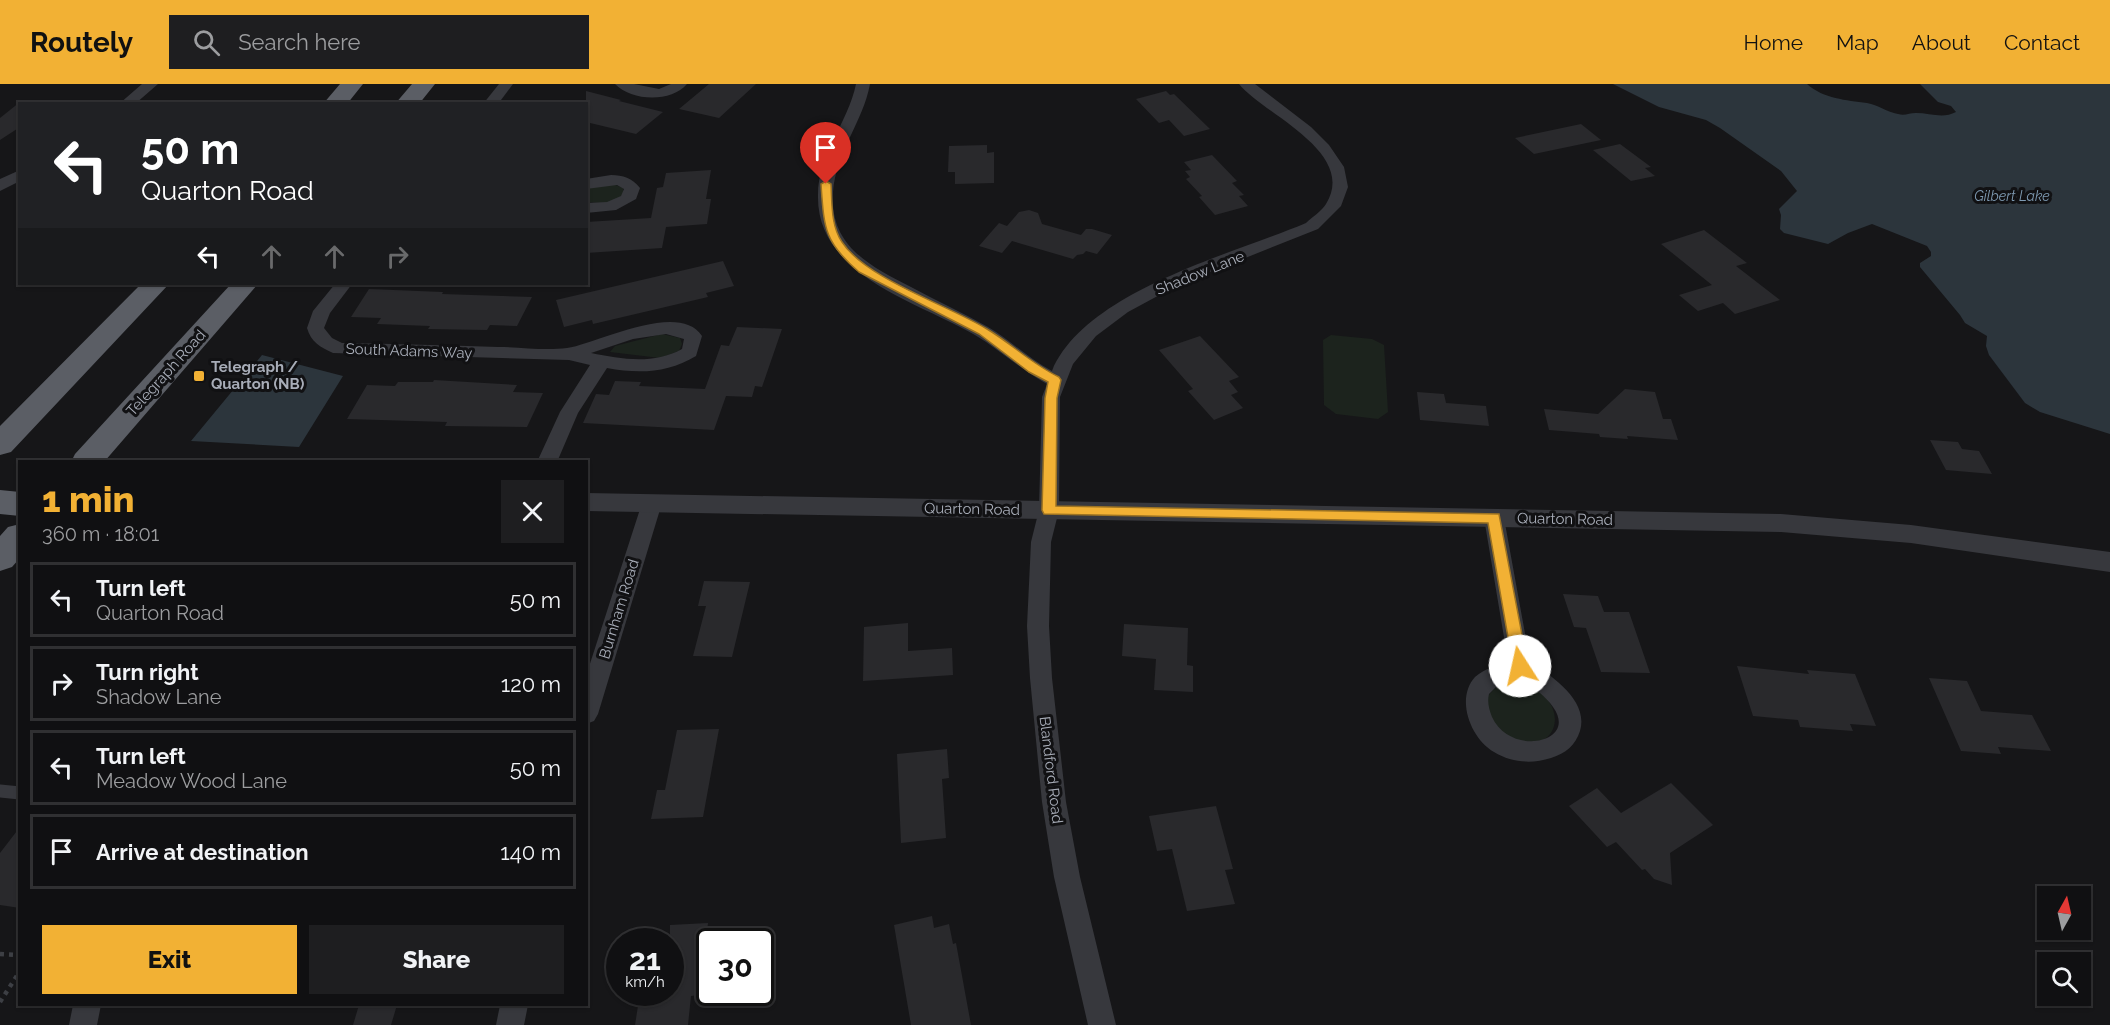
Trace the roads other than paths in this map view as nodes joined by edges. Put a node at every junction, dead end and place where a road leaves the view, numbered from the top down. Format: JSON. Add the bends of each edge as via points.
{"nodes":[{"id":1,"x":151,"y":84,"type":"edge"},
{"id":2,"x":352,"y":84,"type":"edge"},
{"id":3,"x":424,"y":84,"type":"edge"},
{"id":4,"x":506,"y":84,"type":"edge"},
{"id":5,"x":622,"y":84,"type":"edge"},
{"id":6,"x":680,"y":84,"type":"edge"},
{"id":7,"x":863,"y":84,"type":"edge"},
{"id":8,"x":1246,"y":84,"type":"edge"},
{"id":9,"x":128,"y":102,"type":"edge"},
{"id":10,"x":336,"y":102,"type":"edge"},
{"id":11,"x":408,"y":102,"type":"edge"},
{"id":12,"x":492,"y":102,"type":"edge"},
{"id":13,"x":18,"y":175,"type":"edge"},
{"id":14,"x":588,"y":184,"type":"edge"},
{"id":15,"x":0,"y":186,"type":"edge"},
{"id":16,"x":588,"y":208,"type":"edge"},
{"id":17,"x":155,"y":285,"type":"edge"},
{"id":18,"x":245,"y":285,"type":"edge"},
{"id":19,"x":343,"y":285,"type":"edge"},
{"id":20,"x":569,"y":354,"type":"junction"},
{"id":21,"x":602,"y":361,"type":"junction"},
{"id":22,"x":1055,"y":380,"type":"junction"},
{"id":23,"x":0,"y":444,"type":"edge"},
{"id":24,"x":88,"y":460,"type":"edge"},
{"id":25,"x":548,"y":460,"type":"edge"},
{"id":26,"x":0,"y":502,"type":"edge"},
{"id":27,"x":588,"y":502,"type":"edge"},
{"id":28,"x":652,"y":503,"type":"junction"},
{"id":29,"x":18,"y":504,"type":"edge"},
{"id":30,"x":1049,"y":510,"type":"junction"},
{"id":31,"x":1494,"y":518,"type":"junction"},
{"id":32,"x":18,"y":538,"type":"edge"},
{"id":33,"x":0,"y":558,"type":"edge"},
{"id":34,"x":2110,"y":562,"type":"edge"},
{"id":35,"x":1520,"y":666,"type":"dead end"},
{"id":36,"x":588,"y":708,"type":"edge"},
{"id":37,"x":0,"y":791,"type":"edge"},
{"id":38,"x":18,"y":793,"type":"edge"},
{"id":39,"x":87,"y":1006,"type":"edge"},
{"id":40,"x":514,"y":1006,"type":"edge"},
{"id":41,"x":83,"y":1025,"type":"edge"},
{"id":42,"x":510,"y":1025,"type":"edge"},
{"id":43,"x":1102,"y":1025,"type":"edge"}],
"edges":[{"from":1,"to":9,"type":"street"},
{"from":2,"to":10,"type":"highway"},
{"from":3,"to":11,"type":"highway"},
{"from":4,"to":12,"type":"street"},
{"from":5,"to":6,"type":"street","via":[[657,93]]},
{"from":7,"to":22,"type":"street","via":[[826,184],[829,222],[836,241],[863,269],[983,332]]},
{"from":8,"to":22,"type":"street","name":"Shadow Lane","via":[[1331,155],[1341,180],[1339,200],[1333,210],[1304,230],[1138,299],[1083,339]]},
{"from":13,"to":15,"type":"street"},
{"from":14,"to":16,"type":"street","via":[[618,180],[632,188],[628,199],[617,206]]},
{"from":17,"to":23,"type":"highway"},
{"from":18,"to":24,"type":"highway","name":"Telegraph Road"},
{"from":19,"to":20,"type":"street","name":"South Adams Way","via":[[315,324],[316,335],[323,344],[339,349]]},
{"from":20,"to":21,"type":"street","name":"South Adams Way"},
{"from":20,"to":21,"type":"street","name":"South Adams Way","via":[[659,329],[684,330],[693,336],[690,352],[668,363]]},
{"from":21,"to":25,"type":"street","via":[[569,412]]},
{"from":22,"to":30,"type":"street","name":"Shadow Lane","via":[[1051,398]]},
{"from":26,"to":29,"type":"highway"},
{"from":27,"to":28,"type":"street","name":"Quarton Road"},
{"from":28,"to":30,"type":"street","name":"Quarton Road"},
{"from":28,"to":36,"type":"street","name":"Burnham Road"},
{"from":30,"to":31,"type":"street","name":"Quarton Road"},
{"from":30,"to":43,"type":"street","name":"Blandford Road","via":[[1041,542],[1038,626],[1044,718],[1066,877]]},
{"from":31,"to":34,"type":"street","name":"Quarton Road","via":[[1835,526]]},
{"from":31,"to":35,"type":"street"},
{"from":32,"to":33,"type":"highway"},
{"from":37,"to":38,"type":"lane"},
{"from":39,"to":41,"type":"street"},
{"from":40,"to":42,"type":"street"}]}
